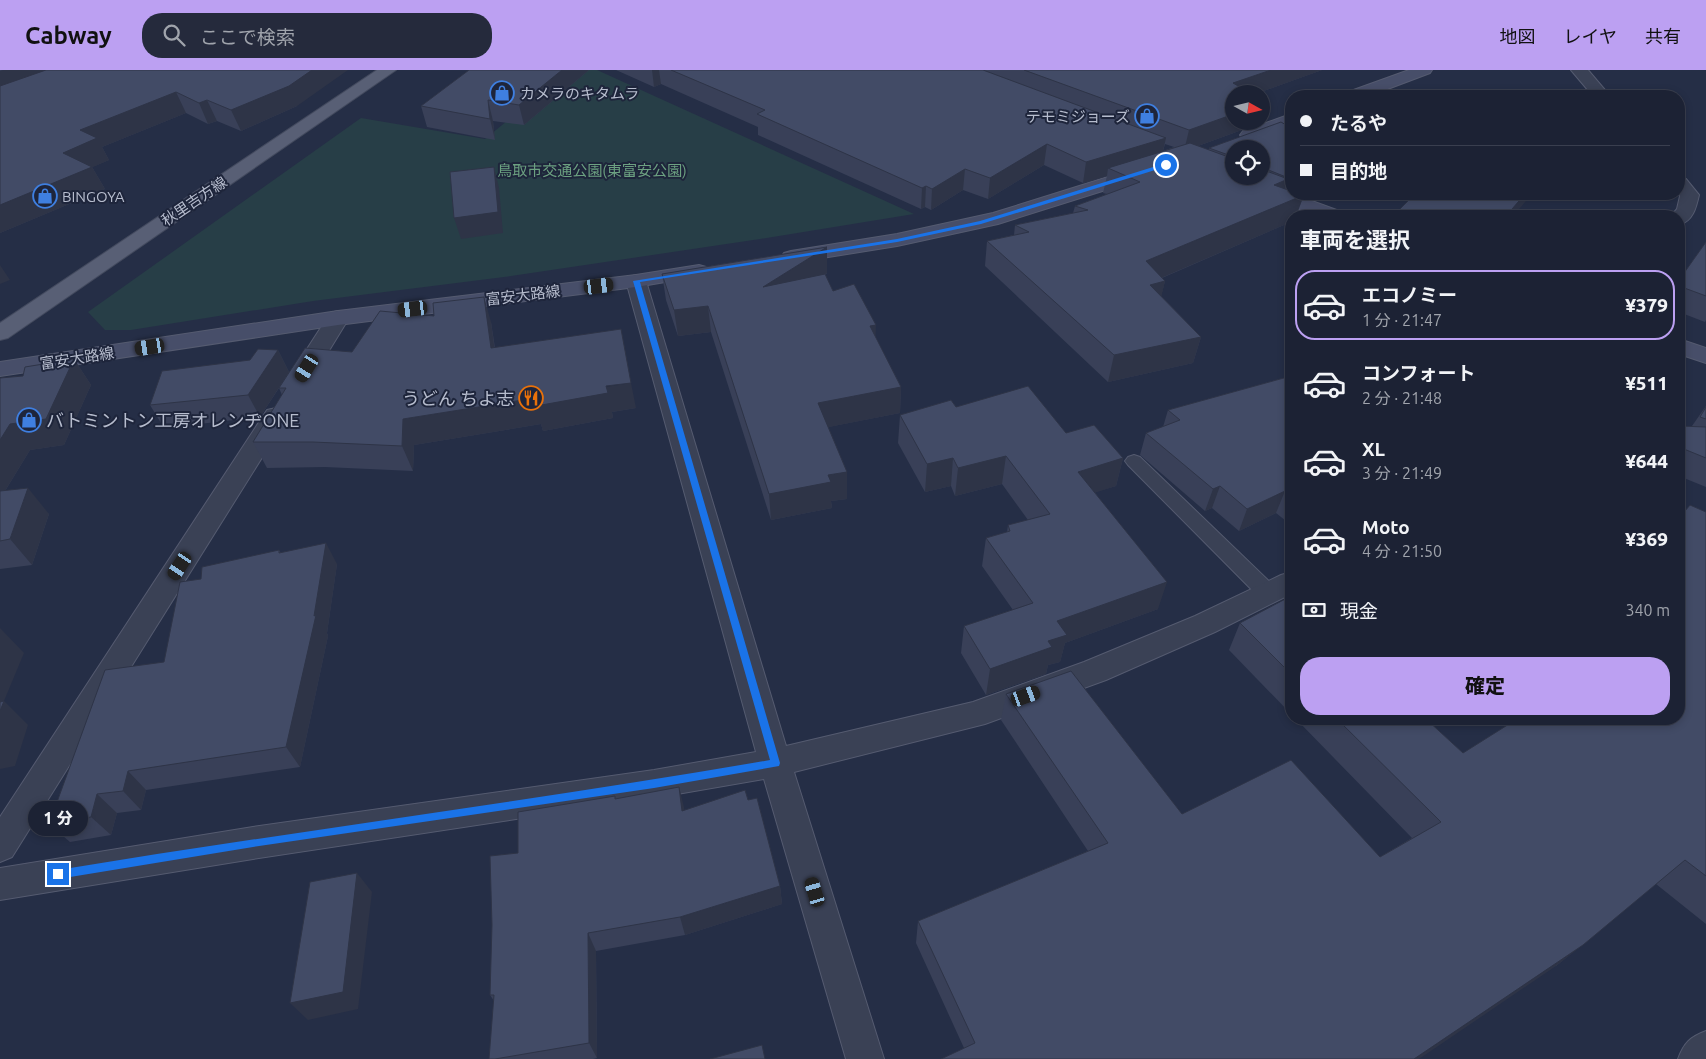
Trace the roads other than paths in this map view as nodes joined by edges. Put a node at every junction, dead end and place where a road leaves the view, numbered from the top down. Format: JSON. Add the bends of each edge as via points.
{"nodes":[{"id":1,"x":388,"y":70,"type":"edge"},
{"id":2,"x":1424,"y":70,"type":"edge"},
{"id":3,"x":1579,"y":70,"type":"edge"},
{"id":4,"x":1370,"y":90,"type":"edge"},
{"id":5,"x":1597,"y":90,"type":"edge"},
{"id":6,"x":1285,"y":122,"type":"edge"},
{"id":7,"x":1237,"y":140,"type":"edge"},
{"id":8,"x":1157,"y":168,"type":"edge"},
{"id":9,"x":1252,"y":185,"type":"edge"},
{"id":10,"x":1685,"y":190,"type":"edge"},
{"id":11,"x":1285,"y":197,"type":"edge"},
{"id":12,"x":1292,"y":200,"type":"edge"},
{"id":13,"x":1319,"y":210,"type":"edge"},
{"id":14,"x":1685,"y":211,"type":"edge"},
{"id":15,"x":772,"y":260,"type":"edge"},
{"id":16,"x":714,"y":269,"type":"edge"},
{"id":17,"x":636,"y":281,"type":"junction"},
{"id":18,"x":338,"y":318,"type":"junction"},
{"id":19,"x":0,"y":333,"type":"edge"},
{"id":20,"x":1685,"y":348,"type":"edge"},
{"id":21,"x":1706,"y":356,"type":"edge"},
{"id":22,"x":0,"y":369,"type":"edge"},
{"id":23,"x":1134,"y":461,"type":"dead end"},
{"id":24,"x":1280,"y":587,"type":"edge"},
{"id":25,"x":775,"y":763,"type":"junction"},
{"id":26,"x":0,"y":846,"type":"edge"},
{"id":27,"x":0,"y":884,"type":"edge"},
{"id":28,"x":1706,"y":1050,"type":"edge"},
{"id":29,"x":866,"y":1059,"type":"edge"},
{"id":30,"x":1697,"y":1059,"type":"edge"}],
"edges":[{"from":1,"to":19,"type":"main road","name":"秋里吉方線"},
{"from":2,"to":4,"type":"street"},
{"from":3,"to":5,"type":"street"},
{"from":6,"to":7,"type":"street"},
{"from":8,"to":15,"type":"street","via":[[998,218],[897,240]]},
{"from":9,"to":11,"type":"street"},
{"from":10,"to":14,"type":"street","via":[[1690,195]]},
{"from":12,"to":13,"type":"street"},
{"from":16,"to":17,"type":"street","name":"富安大路線"},
{"from":17,"to":18,"type":"street","name":"富安大路線"},
{"from":17,"to":25,"type":"street"},
{"from":18,"to":22,"type":"street","name":"富安大路線"},
{"from":18,"to":26,"type":"street"},
{"from":20,"to":21,"type":"street"},
{"from":23,"to":24,"type":"lane"},
{"from":24,"to":25,"type":"street","via":[[1205,624],[1095,671],[974,715]]},
{"from":25,"to":27,"type":"street"},
{"from":25,"to":29,"type":"street"},
{"from":28,"to":30,"type":"street"}]}
